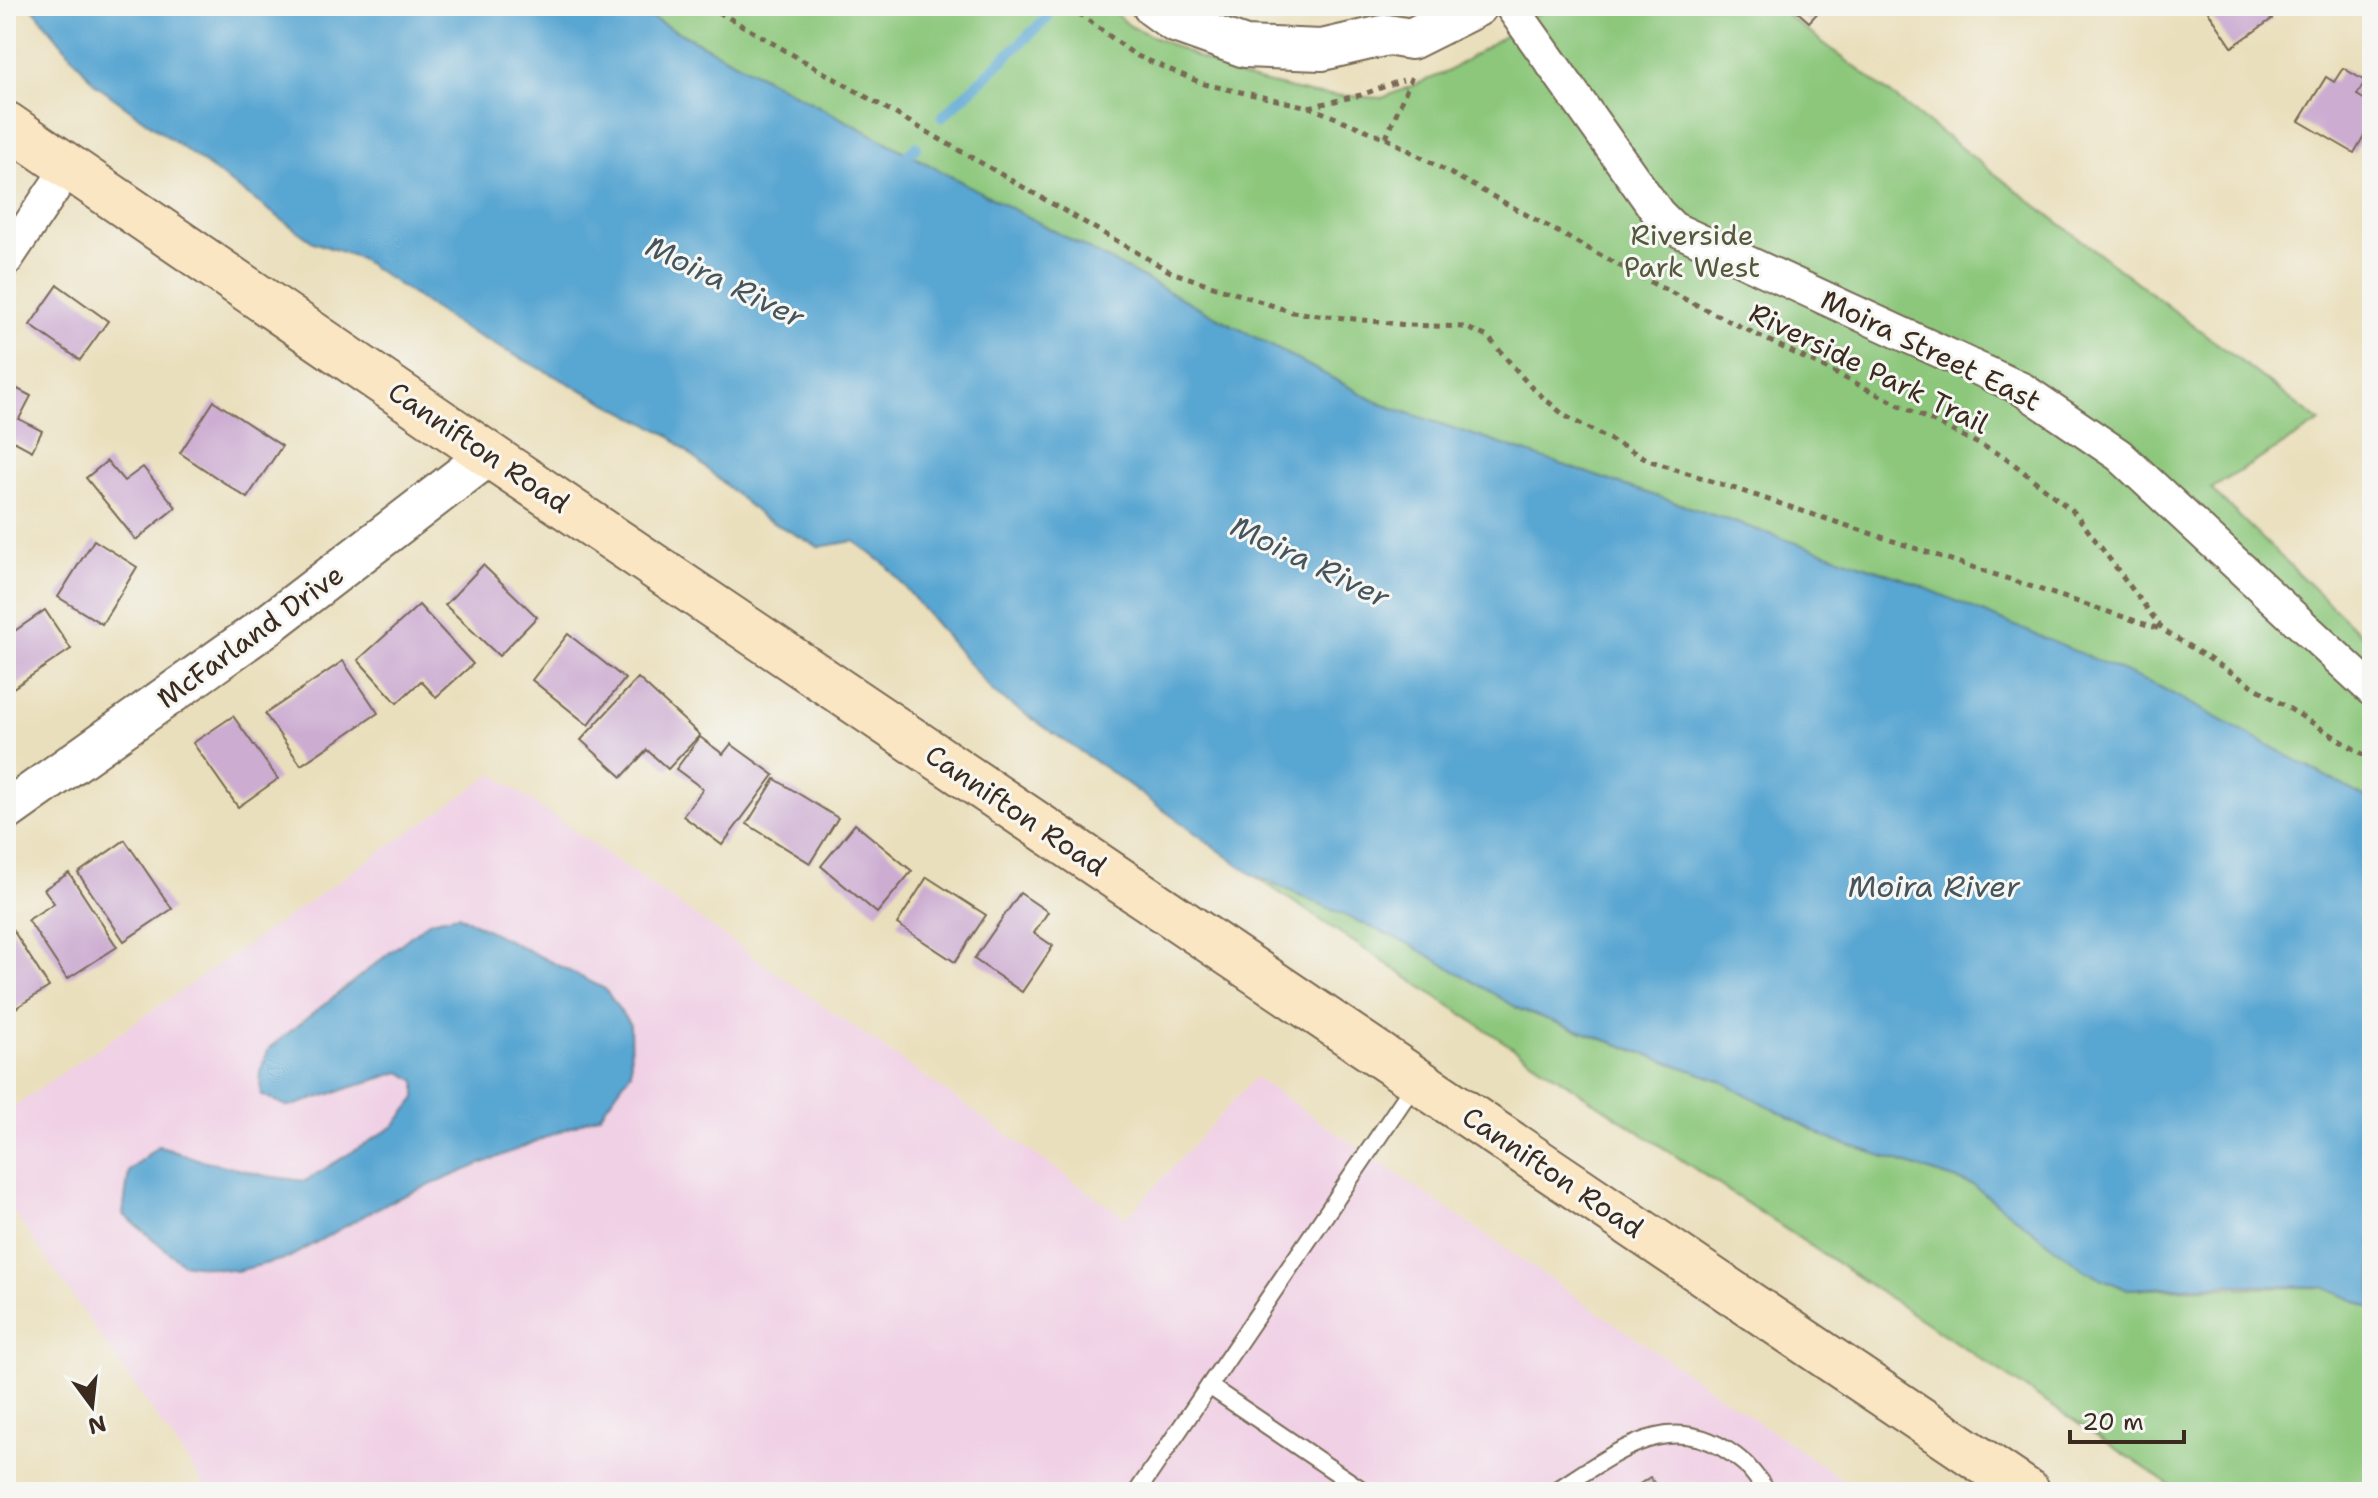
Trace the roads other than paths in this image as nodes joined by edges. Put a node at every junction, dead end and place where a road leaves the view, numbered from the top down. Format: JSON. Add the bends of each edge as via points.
{"nodes":[{"id":1,"x":1153,"y":6,"type":"edge"},
{"id":2,"x":1417,"y":6,"type":"edge"},
{"id":3,"x":1477,"y":6,"type":"edge"},
{"id":4,"x":1511,"y":6,"type":"edge"},
{"id":5,"x":1387,"y":35,"type":"junction"},
{"id":6,"x":6,"y":124,"type":"edge"},
{"id":7,"x":69,"y":166,"type":"junction"},
{"id":8,"x":6,"y":260,"type":"edge"},
{"id":9,"x":489,"y":455,"type":"junction"},
{"id":10,"x":2372,"y":690,"type":"edge"},
{"id":11,"x":6,"y":811,"type":"edge"},
{"id":12,"x":1417,"y":1080,"type":"junction"},
{"id":13,"x":1209,"y":1386,"type":"junction"},
{"id":14,"x":1137,"y":1492,"type":"edge"},
{"id":15,"x":1365,"y":1492,"type":"edge"},
{"id":16,"x":1554,"y":1492,"type":"edge"},
{"id":17,"x":1768,"y":1492,"type":"edge"},
{"id":18,"x":2028,"y":1492,"type":"edge"}],
"edges":[{"from":1,"to":5,"type":"street","via":[[1175,22],[1245,47],[1322,50]]},
{"from":2,"to":5,"type":"street","via":[[1398,15]]},
{"from":3,"to":5,"type":"street","via":[[1411,39]]},
{"from":4,"to":10,"type":"street","name":"Moira Street East","via":[[1673,228],[2022,389],[2119,455]]},
{"from":6,"to":7,"type":"main road","name":"Cannifton Road"},
{"from":7,"to":8,"type":"street"},
{"from":7,"to":9,"type":"main road","name":"Cannifton Road"},
{"from":9,"to":11,"type":"street","name":"McFarland Drive","via":[[269,624]]},
{"from":9,"to":12,"type":"main road","name":"Cannifton Road"},
{"from":12,"to":13,"type":"lane"},
{"from":12,"to":18,"type":"main road","name":"Cannifton Road"},
{"from":13,"to":14,"type":"lane"},
{"from":13,"to":15,"type":"lane"},
{"from":16,"to":17,"type":"lane","via":[[1628,1446],[1659,1435],[1687,1434],[1745,1464]]}]}
